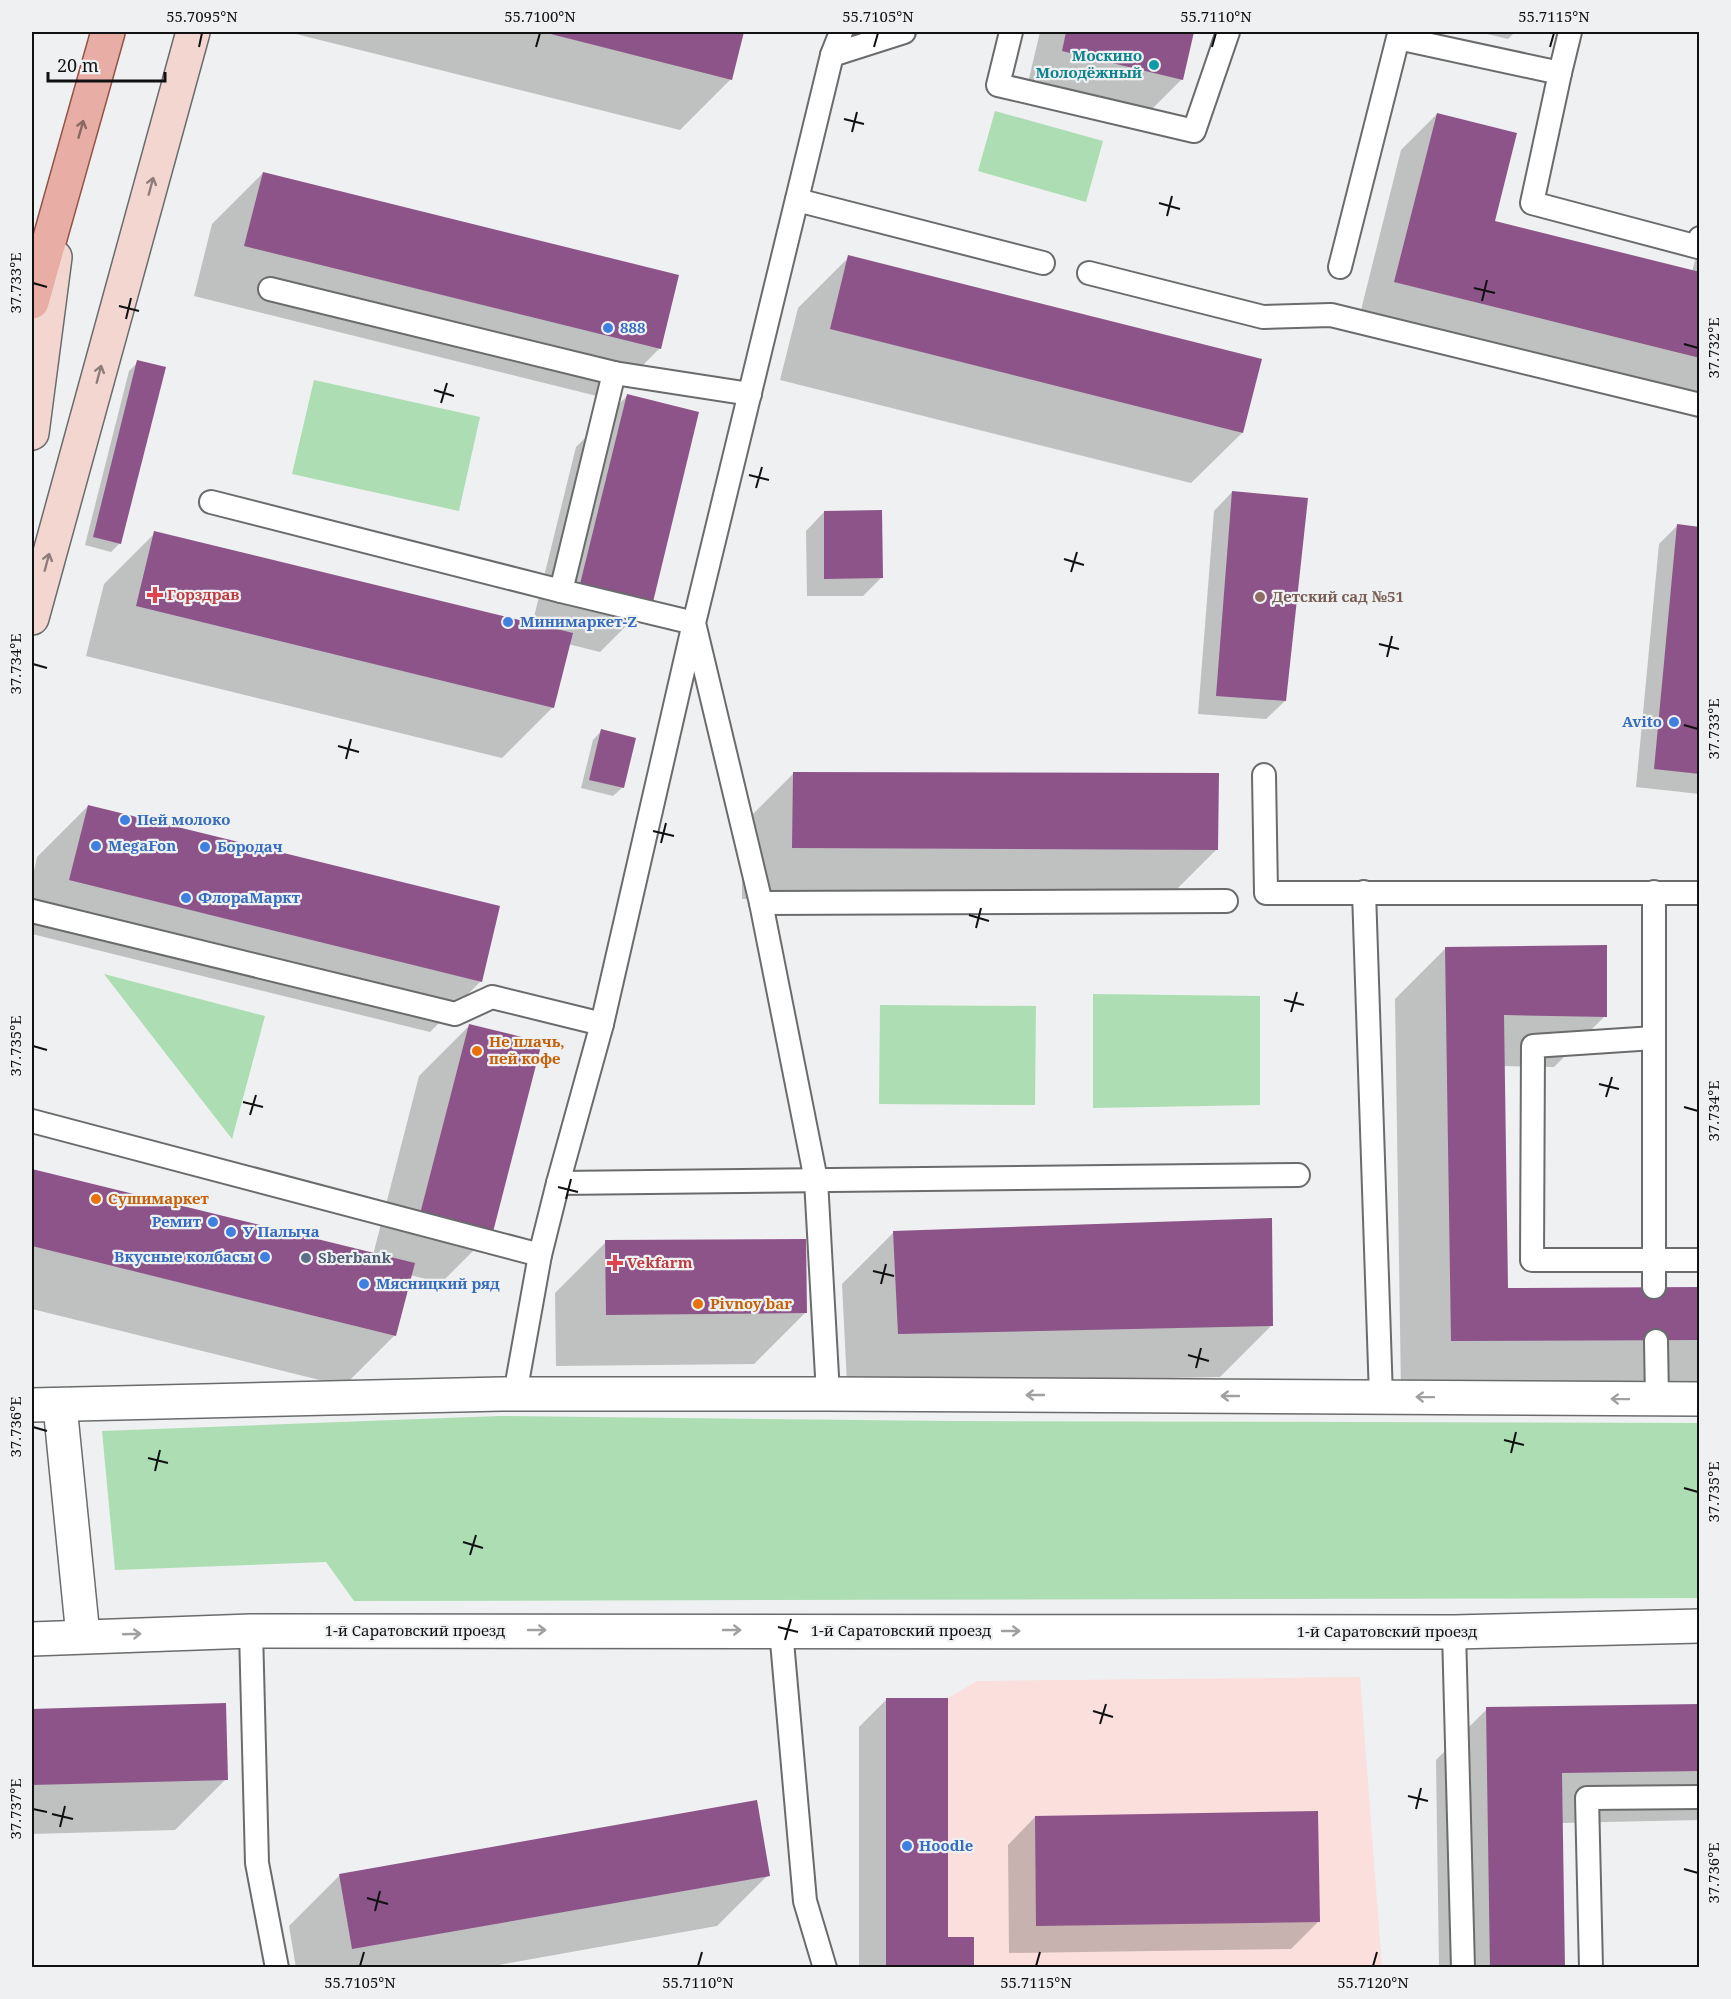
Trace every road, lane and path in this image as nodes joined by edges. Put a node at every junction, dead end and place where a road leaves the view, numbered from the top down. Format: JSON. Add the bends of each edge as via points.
{"nodes":[{"id":1,"x":108,"y":32,"type":"edge"},
{"id":2,"x":193,"y":32,"type":"edge"},
{"id":3,"x":841,"y":32,"type":"edge"},
{"id":4,"x":904,"y":32,"type":"edge"},
{"id":5,"x":1011,"y":32,"type":"edge"},
{"id":6,"x":1228,"y":32,"type":"edge"},
{"id":7,"x":1570,"y":32,"type":"edge"},
{"id":8,"x":1399,"y":35,"type":"edge"},
{"id":9,"x":832,"y":55,"type":"junction"},
{"id":10,"x":1560,"y":73,"type":"junction"},
{"id":11,"x":65,"y":185,"type":"junction"},
{"id":12,"x":797,"y":200,"type":"junction"},
{"id":13,"x":1700,"y":238,"type":"edge"},
{"id":14,"x":1043,"y":263,"type":"dead end"},
{"id":15,"x":1340,"y":267,"type":"dead end"},
{"id":16,"x":1089,"y":273,"type":"dead end"},
{"id":17,"x":270,"y":289,"type":"dead end"},
{"id":18,"x":32,"y":302,"type":"edge"},
{"id":19,"x":614,"y":373,"type":"junction"},
{"id":20,"x":750,"y":394,"type":"junction"},
{"id":21,"x":1700,"y":405,"type":"edge"},
{"id":22,"x":32,"y":433,"type":"edge"},
{"id":23,"x":211,"y":502,"type":"dead end"},
{"id":24,"x":561,"y":591,"type":"junction"},
{"id":25,"x":32,"y":618,"type":"edge"},
{"id":26,"x":694,"y":623,"type":"junction"},
{"id":27,"x":1264,"y":775,"type":"dead end"},
{"id":28,"x":1364,"y":892,"type":"junction"},
{"id":29,"x":1654,"y":892,"type":"junction"},
{"id":30,"x":1700,"y":893,"type":"edge"},
{"id":31,"x":1226,"y":901,"type":"dead end"},
{"id":32,"x":761,"y":903,"type":"junction"},
{"id":33,"x":32,"y":911,"type":"edge"},
{"id":34,"x":602,"y":1024,"type":"junction"},
{"id":35,"x":1654,"y":1038,"type":"junction"},
{"id":36,"x":32,"y":1121,"type":"edge"},
{"id":37,"x":1298,"y":1175,"type":"dead end"},
{"id":38,"x":816,"y":1180,"type":"junction"},
{"id":39,"x":558,"y":1183,"type":"junction"},
{"id":40,"x":540,"y":1255,"type":"junction"},
{"id":41,"x":1654,"y":1260,"type":"junction"},
{"id":42,"x":1700,"y":1260,"type":"edge"},
{"id":43,"x":1654,"y":1287,"type":"dead end"},
{"id":44,"x":1656,"y":1341,"type":"dead end"},
{"id":45,"x":515,"y":1394,"type":"junction"},
{"id":46,"x":828,"y":1394,"type":"junction"},
{"id":47,"x":1381,"y":1397,"type":"junction"},
{"id":48,"x":1657,"y":1399,"type":"junction"},
{"id":49,"x":1700,"y":1399,"type":"edge"},
{"id":50,"x":46,"y":1405,"type":"edge"},
{"id":51,"x":1700,"y":1626,"type":"edge"},
{"id":52,"x":781,"y":1630,"type":"junction"},
{"id":53,"x":251,"y":1631,"type":"junction"},
{"id":54,"x":1454,"y":1632,"type":"junction"},
{"id":55,"x":83,"y":1636,"type":"junction"},
{"id":56,"x":32,"y":1639,"type":"edge"},
{"id":57,"x":1700,"y":1797,"type":"edge"},
{"id":58,"x":277,"y":1968,"type":"edge"},
{"id":59,"x":825,"y":1968,"type":"edge"},
{"id":60,"x":1463,"y":1968,"type":"edge"},
{"id":61,"x":1591,"y":1968,"type":"edge"}],
"edges":[{"from":11,"to":1,"type":"main road","one_way":true},
{"from":25,"to":2,"type":"main road","one_way":true},
{"from":3,"to":9,"type":"lane"},
{"from":4,"to":9,"type":"lane"},
{"from":5,"to":6,"type":"lane","via":[[998,85],[1194,131]]},
{"from":7,"to":10,"type":"lane"},
{"from":8,"to":10,"type":"lane"},
{"from":8,"to":15,"type":"lane"},
{"from":9,"to":12,"type":"lane"},
{"from":10,"to":13,"type":"lane","via":[[1532,203],[1698,247]]},
{"from":11,"to":18,"type":"main road"},
{"from":11,"to":22,"type":"main road"},
{"from":12,"to":14,"type":"lane"},
{"from":12,"to":20,"type":"lane"},
{"from":16,"to":21,"type":"lane","via":[[1263,317],[1331,315]]},
{"from":17,"to":19,"type":"lane"},
{"from":19,"to":20,"type":"lane"},
{"from":19,"to":24,"type":"lane"},
{"from":20,"to":26,"type":"lane"},
{"from":23,"to":24,"type":"lane"},
{"from":24,"to":26,"type":"lane"},
{"from":26,"to":32,"type":"lane"},
{"from":26,"to":34,"type":"lane"},
{"from":27,"to":28,"type":"lane","via":[[1266,892]]},
{"from":28,"to":29,"type":"lane"},
{"from":28,"to":47,"type":"lane"},
{"from":29,"to":30,"type":"lane"},
{"from":29,"to":35,"type":"lane"},
{"from":31,"to":32,"type":"lane"},
{"from":32,"to":38,"type":"lane"},
{"from":33,"to":34,"type":"lane","via":[[455,1014],[492,997]]},
{"from":34,"to":39,"type":"lane"},
{"from":35,"to":41,"type":"lane"},
{"from":35,"to":41,"type":"lane","via":[[1533,1046],[1532,1260]]},
{"from":36,"to":40,"type":"lane"},
{"from":37,"to":38,"type":"lane"},
{"from":38,"to":39,"type":"lane"},
{"from":38,"to":46,"type":"lane"},
{"from":39,"to":40,"type":"lane"},
{"from":40,"to":45,"type":"lane"},
{"from":41,"to":42,"type":"lane"},
{"from":41,"to":43,"type":"lane"},
{"from":44,"to":48,"type":"lane"},
{"from":45,"to":46,"type":"street"},
{"from":45,"to":50,"type":"street"},
{"from":47,"to":46,"type":"street","one_way":true},
{"from":48,"to":47,"type":"street","one_way":true},
{"from":48,"to":49,"type":"street"},
{"from":50,"to":55,"type":"street"},
{"from":51,"to":54,"type":"street","name":"1-й Саратовский проезд"},
{"from":53,"to":52,"type":"street","name":"1-й Саратовский проезд","one_way":true},
{"from":52,"to":54,"type":"street","name":"1-й Саратовский проезд","one_way":true},
{"from":52,"to":59,"type":"lane","via":[[805,1901]]},
{"from":55,"to":53,"type":"street","name":"1-й Саратовский проезд","one_way":true},
{"from":53,"to":58,"type":"lane","via":[[257,1863]]},
{"from":54,"to":60,"type":"lane"},
{"from":55,"to":56,"type":"street","name":"1-й Саратовский проезд"},
{"from":57,"to":61,"type":"lane","via":[[1587,1798]]}]}
